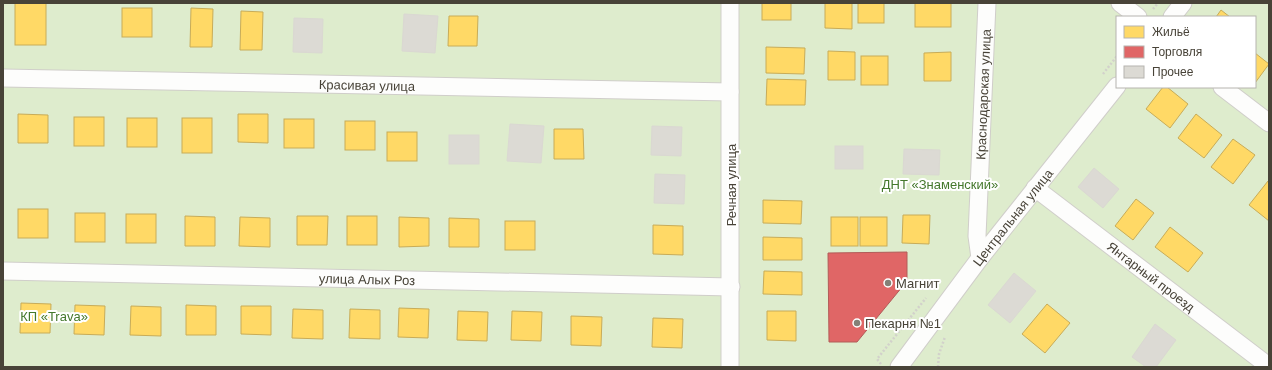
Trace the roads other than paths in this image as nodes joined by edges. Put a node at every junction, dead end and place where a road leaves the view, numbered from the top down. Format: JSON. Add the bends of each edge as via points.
{"nodes":[{"id":1,"x":730,"y":3,"type":"edge"},
{"id":2,"x":987,"y":3,"type":"edge"},
{"id":3,"x":1120,"y":3,"type":"edge"},
{"id":4,"x":1183,"y":3,"type":"edge"},
{"id":5,"x":1137,"y":16,"type":"edge"},
{"id":6,"x":1173,"y":16,"type":"edge"},
{"id":7,"x":3,"y":78,"type":"edge"},
{"id":8,"x":1116,"y":87,"type":"edge"},
{"id":9,"x":1223,"y":88,"type":"edge"},
{"id":10,"x":730,"y":92,"type":"junction"},
{"id":11,"x":1269,"y":123,"type":"edge"},
{"id":12,"x":1035,"y":188,"type":"junction"},
{"id":13,"x":980,"y":258,"type":"junction"},
{"id":14,"x":3,"y":271,"type":"edge"},
{"id":15,"x":731,"y":286,"type":"junction"},
{"id":16,"x":912,"y":359,"type":"edge"},
{"id":17,"x":730,"y":367,"type":"edge"},
{"id":18,"x":899,"y":367,"type":"edge"},
{"id":19,"x":1264,"y":367,"type":"edge"}],
"edges":[{"from":1,"to":10,"type":"street","name":"Речная улица"},
{"from":2,"to":13,"type":"street","name":"Краснодарская улица","via":[[977,236]]},
{"from":3,"to":5,"type":"street"},
{"from":4,"to":6,"type":"street"},
{"from":7,"to":10,"type":"street","name":"Красивая улица"},
{"from":8,"to":12,"type":"street","name":"Центральная улица"},
{"from":9,"to":11,"type":"street"},
{"from":10,"to":15,"type":"street","name":"Речная улица"},
{"from":12,"to":13,"type":"street","name":"Центральная улица"},
{"from":12,"to":19,"type":"street","name":"Янтарный проезд","via":[[1262,361]]},
{"from":13,"to":16,"type":"street","name":"Центральная улица"},
{"from":14,"to":15,"type":"street","name":"улица Алых Роз"},
{"from":15,"to":17,"type":"street","name":"Речная улица"},
{"from":16,"to":18,"type":"street","name":"Центральная улица"}]}
